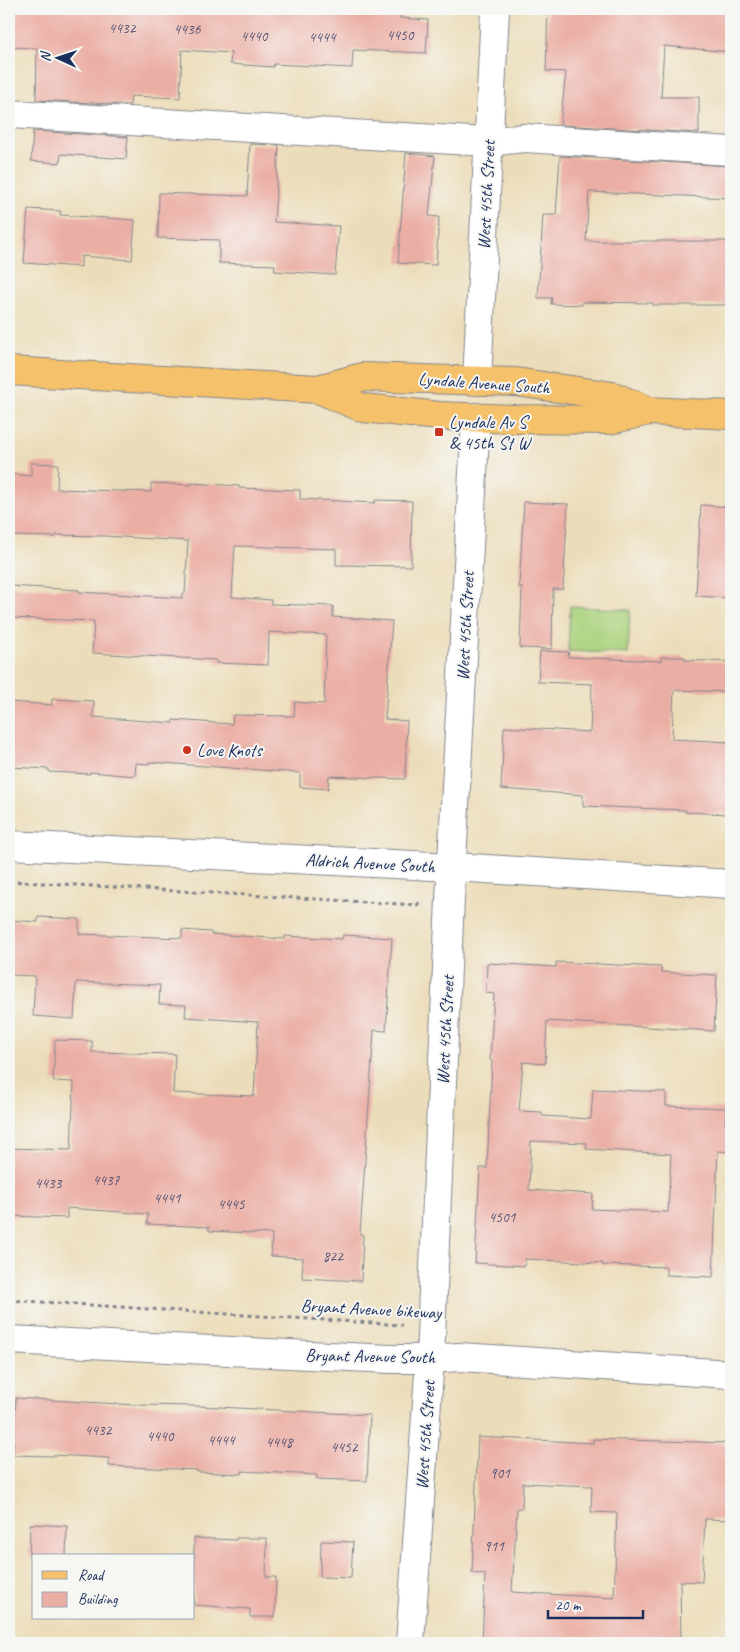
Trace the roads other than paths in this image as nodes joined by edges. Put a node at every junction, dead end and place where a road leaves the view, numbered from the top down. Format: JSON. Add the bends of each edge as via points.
{"nodes":[{"id":1,"x":495,"y":9,"type":"edge"},
{"id":2,"x":9,"y":114,"type":"edge"},
{"id":3,"x":489,"y":142,"type":"junction"},
{"id":4,"x":731,"y":151,"type":"edge"},
{"id":5,"x":9,"y":371,"type":"edge"},
{"id":6,"x":477,"y":381,"type":"junction"},
{"id":7,"x":318,"y":389,"type":"junction"},
{"id":8,"x":649,"y":412,"type":"junction"},
{"id":9,"x":731,"y":416,"type":"edge"},
{"id":10,"x":476,"y":417,"type":"junction"},
{"id":11,"x":9,"y":845,"type":"edge"},
{"id":12,"x":452,"y":867,"type":"junction"},
{"id":13,"x":731,"y":884,"type":"edge"},
{"id":14,"x":9,"y":1340,"type":"edge"},
{"id":15,"x":430,"y":1359,"type":"junction"},
{"id":16,"x":731,"y":1374,"type":"edge"},
{"id":17,"x":410,"y":1643,"type":"edge"}],
"edges":[{"from":1,"to":3,"type":"street","name":"West 45th Street"},
{"from":2,"to":3,"type":"street"},
{"from":3,"to":4,"type":"street","via":[[524,138]]},
{"from":3,"to":6,"type":"street","name":"West 45th Street"},
{"from":5,"to":7,"type":"main road","name":"Lyndale Avenue South"},
{"from":6,"to":7,"type":"main road","name":"Lyndale Avenue South","via":[[362,376]]},
{"from":6,"to":8,"type":"main road","name":"Lyndale Avenue South","via":[[516,382],[613,396]]},
{"from":7,"to":10,"type":"main road","name":"Lyndale Avenue South","via":[[363,408]]},
{"from":8,"to":9,"type":"main road","name":"Lyndale Avenue South"},
{"from":8,"to":10,"type":"main road","name":"Lyndale Avenue South","via":[[610,420]]},
{"from":10,"to":12,"type":"street","name":"West 45th Street"},
{"from":11,"to":12,"type":"street","name":"Aldrich Avenue South"},
{"from":12,"to":13,"type":"street","name":"Aldrich Avenue South"},
{"from":12,"to":15,"type":"street","name":"West 45th Street"},
{"from":14,"to":15,"type":"street","name":"Bryant Avenue South"},
{"from":15,"to":16,"type":"street","name":"Bryant Avenue South","via":[[459,1357]]},
{"from":15,"to":17,"type":"street","name":"West 45th Street"}]}
